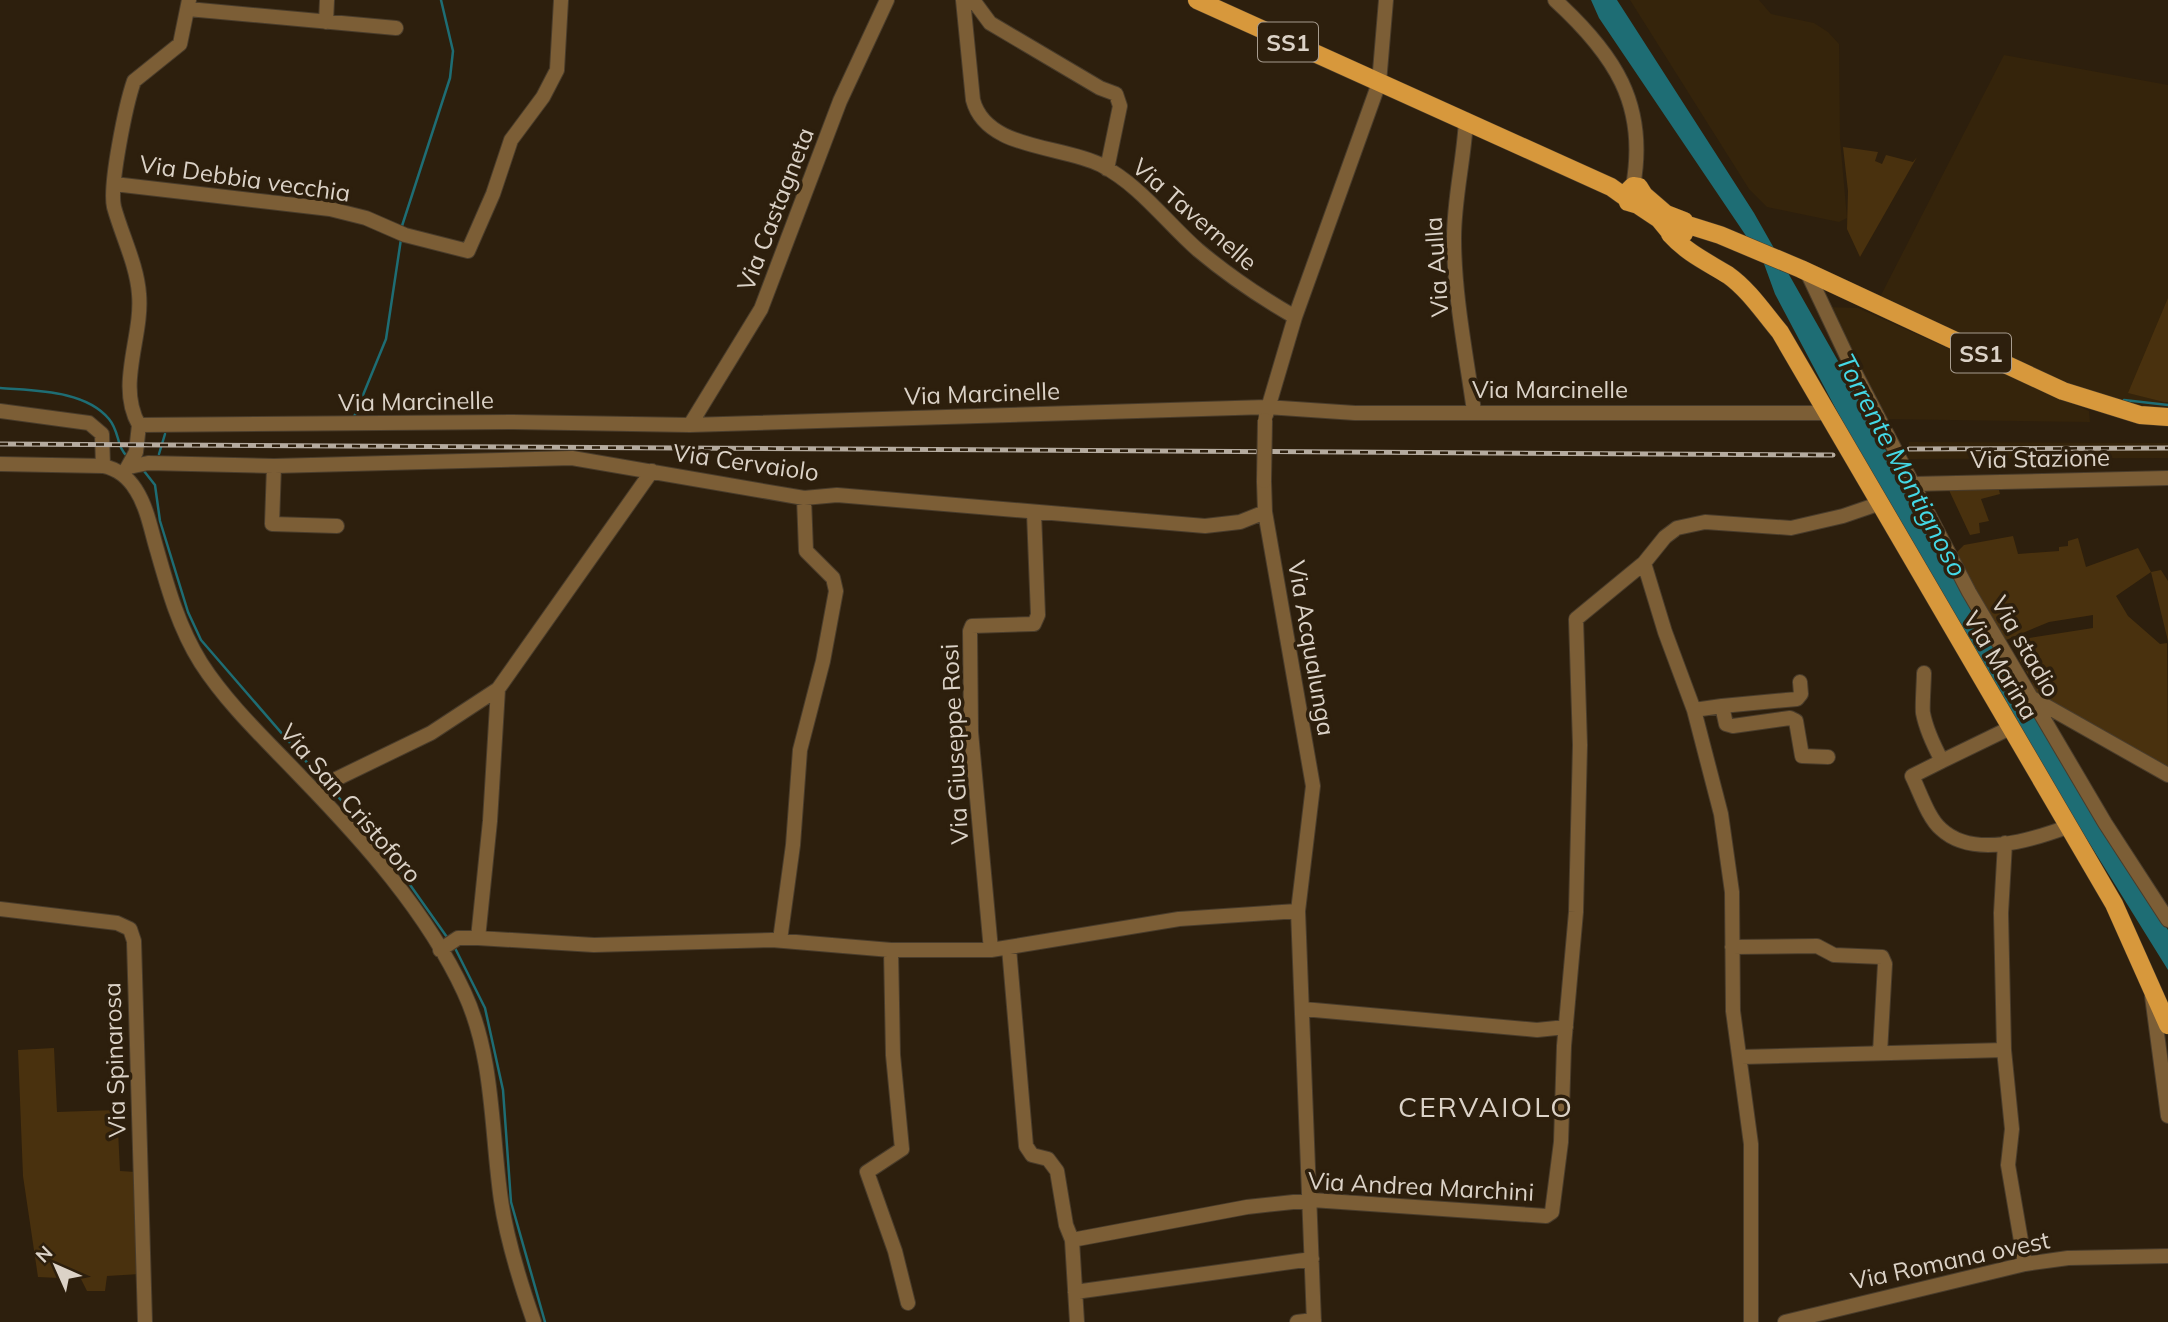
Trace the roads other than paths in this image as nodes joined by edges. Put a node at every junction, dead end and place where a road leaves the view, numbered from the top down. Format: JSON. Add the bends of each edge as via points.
{"nodes":[{"id":1,"x":327,"y":0,"type":"edge"},
{"id":2,"x":561,"y":0,"type":"edge"},
{"id":3,"x":887,"y":0,"type":"edge"},
{"id":4,"x":963,"y":0,"type":"edge"},
{"id":5,"x":973,"y":0,"type":"edge"},
{"id":6,"x":1197,"y":0,"type":"edge"},
{"id":7,"x":1387,"y":0,"type":"edge"},
{"id":8,"x":1556,"y":0,"type":"edge"},
{"id":9,"x":188,"y":5,"type":"edge"},
{"id":10,"x":326,"y":22,"type":"junction"},
{"id":11,"x":396,"y":28,"type":"dead end"},
{"id":12,"x":1379,"y":83,"type":"junction"},
{"id":13,"x":1466,"y":120,"type":"junction"},
{"id":14,"x":1107,"y":169,"type":"junction"},
{"id":15,"x":114,"y":184,"type":"junction"},
{"id":16,"x":1628,"y":191,"type":"junction"},
{"id":17,"x":1684,"y":231,"type":"junction"},
{"id":18,"x":1803,"y":270,"type":"junction"},
{"id":19,"x":1295,"y":317,"type":"junction"},
{"id":20,"x":0,"y":411,"type":"edge"},
{"id":21,"x":1474,"y":411,"type":"junction"},
{"id":22,"x":1826,"y":413,"type":"junction"},
{"id":23,"x":1266,"y":414,"type":"junction"},
{"id":24,"x":2168,"y":417,"type":"edge"},
{"id":25,"x":139,"y":425,"type":"junction"},
{"id":26,"x":690,"y":425,"type":"junction"},
{"id":27,"x":0,"y":464,"type":"edge"},
{"id":28,"x":103,"y":466,"type":"junction"},
{"id":29,"x":274,"y":466,"type":"junction"},
{"id":30,"x":126,"y":470,"type":"junction"},
{"id":31,"x":652,"y":471,"type":"junction"},
{"id":32,"x":2168,"y":478,"type":"edge"},
{"id":33,"x":1912,"y":484,"type":"junction"},
{"id":34,"x":804,"y":498,"type":"junction"},
{"id":35,"x":1878,"y":504,"type":"junction"},
{"id":36,"x":1265,"y":512,"type":"junction"},
{"id":37,"x":1034,"y":513,"type":"junction"},
{"id":38,"x":337,"y":526,"type":"dead end"},
{"id":39,"x":1644,"y":564,"type":"junction"},
{"id":40,"x":1924,"y":673,"type":"dead end"},
{"id":41,"x":1800,"y":682,"type":"dead end"},
{"id":42,"x":498,"y":688,"type":"junction"},
{"id":43,"x":2028,"y":694,"type":"junction"},
{"id":44,"x":1722,"y":706,"type":"junction"},
{"id":45,"x":1695,"y":710,"type":"junction"},
{"id":46,"x":2010,"y":728,"type":"junction"},
{"id":47,"x":1828,"y":757,"type":"dead end"},
{"id":48,"x":1942,"y":761,"type":"junction"},
{"id":49,"x":2168,"y":775,"type":"edge"},
{"id":50,"x":324,"y":788,"type":"junction"},
{"id":51,"x":2067,"y":827,"type":"junction"},
{"id":52,"x":2005,"y":843,"type":"junction"},
{"id":53,"x":0,"y":909,"type":"edge"},
{"id":54,"x":1298,"y":911,"type":"junction"},
{"id":55,"x":2168,"y":920,"type":"edge"},
{"id":56,"x":478,"y":938,"type":"junction"},
{"id":57,"x":780,"y":940,"type":"junction"},
{"id":58,"x":1732,"y":947,"type":"junction"},
{"id":59,"x":1010,"y":948,"type":"junction"},
{"id":60,"x":442,"y":949,"type":"junction"},
{"id":61,"x":891,"y":950,"type":"junction"},
{"id":62,"x":991,"y":950,"type":"junction"},
{"id":63,"x":2152,"y":988,"type":"junction"},
{"id":64,"x":1303,"y":1009,"type":"junction"},
{"id":65,"x":2168,"y":1025,"type":"edge"},
{"id":66,"x":1566,"y":1027,"type":"junction"},
{"id":67,"x":2004,"y":1050,"type":"junction"},
{"id":68,"x":1880,"y":1053,"type":"junction"},
{"id":69,"x":1741,"y":1057,"type":"junction"},
{"id":70,"x":2168,"y":1116,"type":"edge"},
{"id":71,"x":1312,"y":1200,"type":"junction"},
{"id":72,"x":1072,"y":1240,"type":"junction"},
{"id":73,"x":2168,"y":1256,"type":"edge"},
{"id":74,"x":1312,"y":1259,"type":"junction"},
{"id":75,"x":2025,"y":1264,"type":"junction"},
{"id":76,"x":1075,"y":1292,"type":"junction"},
{"id":77,"x":908,"y":1303,"type":"dead end"},
{"id":78,"x":1314,"y":1321,"type":"edge"},
{"id":79,"x":145,"y":1322,"type":"edge"},
{"id":80,"x":534,"y":1322,"type":"edge"},
{"id":81,"x":1077,"y":1322,"type":"edge"},
{"id":82,"x":1297,"y":1322,"type":"edge"},
{"id":83,"x":1751,"y":1322,"type":"edge"},
{"id":84,"x":1785,"y":1322,"type":"edge"}],
"edges":[{"from":1,"to":10,"type":"street"},
{"from":2,"to":15,"type":"street","name":"Via Debbia vecchia","via":[[557,70],[506,150],[468,251],[330,209]]},
{"from":3,"to":26,"type":"street","name":"Via Castagneta","via":[[840,102],[761,309]]},
{"from":4,"to":14,"type":"street","name":"Via Tavernelle","via":[[974,100],[986,124],[1009,137],[1073,154]]},
{"from":5,"to":14,"type":"street","via":[[990,23],[1116,94],[1120,106]]},
{"from":6,"to":12,"type":"main road","number":"SS1"},
{"from":7,"to":12,"type":"street","name":"Via Acqualunga"},
{"from":8,"to":16,"type":"street","via":[[1626,90],[1637,123],[1637,154]]},
{"from":9,"to":10,"type":"street"},
{"from":9,"to":15,"type":"street","via":[[180,44],[134,82]]},
{"from":10,"to":11,"type":"street"},
{"from":12,"to":13,"type":"main road","number":"SS1"},
{"from":12,"to":19,"type":"street","name":"Via Acqualunga"},
{"from":13,"to":16,"type":"main road","number":"SS1"},
{"from":13,"to":21,"type":"street","name":"Via Aulla","via":[[1454,242]]},
{"from":14,"to":19,"type":"street","name":"Via Tavernelle","via":[[1141,192],[1241,286]]},
{"from":15,"to":25,"type":"street","via":[[113,204],[139,295],[129,393]]},
{"from":16,"to":17,"type":"main road","number":"SS1","via":[[1628,202]]},
{"from":17,"to":18,"type":"main road","number":"SS1","via":[[1749,248]]},
{"from":17,"to":22,"type":"main road","name":"Via Marina","via":[[1690,253],[1729,276],[1780,332]]},
{"from":18,"to":24,"type":"main road","number":"SS1","via":[[2063,391],[2140,415]]},
{"from":18,"to":33,"type":"street","name":"Via stadio"},
{"from":19,"to":23,"type":"street","name":"Via Acqualunga"},
{"from":20,"to":28,"type":"street","via":[[89,423],[102,434]]},
{"from":21,"to":22,"type":"street","name":"Via Marcinelle"},
{"from":21,"to":23,"type":"street","name":"Via Marcinelle"},
{"from":22,"to":35,"type":"main road","name":"Via Marina"},
{"from":23,"to":26,"type":"street","name":"Via Marcinelle"},
{"from":23,"to":36,"type":"street","name":"Via Acqualunga","bridge":true},
{"from":25,"to":26,"type":"street","name":"Via Marcinelle"},
{"from":25,"to":30,"type":"street","via":[[136,452]]},
{"from":27,"to":28,"type":"street"},
{"from":28,"to":30,"type":"street"},
{"from":29,"to":30,"type":"street","via":[[148,463]]},
{"from":29,"to":31,"type":"street","via":[[572,458]]},
{"from":29,"to":38,"type":"street","via":[[272,524]]},
{"from":30,"to":50,"type":"street","name":"Via San Cristoforo","via":[[179,622],[200,662],[247,721]]},
{"from":31,"to":34,"type":"street","name":"Via Cervaiolo"},
{"from":31,"to":42,"type":"street","name":"Via Cervaiolo"},
{"from":32,"to":33,"type":"street","name":"Via Stazione"},
{"from":33,"to":43,"type":"street","name":"Via stadio"},
{"from":34,"to":37,"type":"street","name":"Via Cervaiolo","via":[[837,495]]},
{"from":34,"to":57,"type":"street","via":[[806,551],[833,578],[836,591],[800,750]]},
{"from":35,"to":39,"type":"street","via":[[1791,528],[1691,523],[1665,537]]},
{"from":35,"to":46,"type":"main road","name":"Via Marina"},
{"from":36,"to":37,"type":"street","name":"Via Cervaiolo","via":[[1240,522],[1205,526]]},
{"from":36,"to":54,"type":"street","name":"Via Acqualunga","via":[[1313,786]]},
{"from":37,"to":62,"type":"street","name":"Via Giuseppe Rosi","via":[[1038,615],[1034,624],[972,625],[970,631],[971,732]]},
{"from":39,"to":45,"type":"street"},
{"from":39,"to":66,"type":"street","name":"Via Andrea Marchini","via":[[1576,619],[1580,784]]},
{"from":40,"to":48,"type":"street","via":[[1923,712]]},
{"from":41,"to":44,"type":"street","via":[[1797,699]]},
{"from":42,"to":50,"type":"street","name":"Via Cervaiolo","via":[[423,738]]},
{"from":42,"to":56,"type":"street"},
{"from":43,"to":49,"type":"street"},
{"from":43,"to":55,"type":"street","name":"Via stadio"},
{"from":44,"to":45,"type":"street"},
{"from":44,"to":47,"type":"street","via":[[1726,724],[1733,726],[1790,718],[1796,721],[1802,755]]},
{"from":45,"to":58,"type":"street","via":[[1721,814],[1732,892]]},
{"from":46,"to":48,"type":"street"},
{"from":46,"to":51,"type":"main road","name":"Via Marina"},
{"from":48,"to":52,"type":"street","via":[[1912,776],[1938,828],[1962,842]]},
{"from":50,"to":60,"type":"street","name":"Via San Cristoforo"},
{"from":51,"to":52,"type":"street"},
{"from":51,"to":63,"type":"main road","name":"Via Marina","via":[[2114,904]]},
{"from":52,"to":67,"type":"street","via":[[2001,913]]},
{"from":53,"to":79,"type":"street","name":"Via Spinarosa","via":[[117,923],[130,929],[134,941]]},
{"from":54,"to":59,"type":"street","via":[[1179,919]]},
{"from":54,"to":64,"type":"street","name":"Via Acqualunga"},
{"from":56,"to":57,"type":"street","via":[[594,945]]},
{"from":56,"to":60,"type":"street","via":[[458,939]]},
{"from":57,"to":61,"type":"street"},
{"from":58,"to":68,"type":"street","via":[[1817,946],[1834,955],[1882,957]]},
{"from":58,"to":69,"type":"street","via":[[1733,1011]]},
{"from":59,"to":62,"type":"street"},
{"from":59,"to":72,"type":"street","via":[[1026,1146],[1058,1171]]},
{"from":60,"to":80,"type":"street","name":"Via San Cristoforo","via":[[477,1024],[506,1228]]},
{"from":61,"to":62,"type":"street"},
{"from":61,"to":77,"type":"street","via":[[893,1055],[902,1149],[867,1171]]},
{"from":63,"to":65,"type":"main road","name":"Via Marina"},
{"from":63,"to":70,"type":"street"},
{"from":64,"to":66,"type":"street","via":[[1537,1031]]},
{"from":64,"to":71,"type":"street","name":"Via Acqualunga"},
{"from":66,"to":71,"type":"street","name":"Via Andrea Marchini","via":[[1561,1142],[1552,1212],[1546,1216]]},
{"from":67,"to":68,"type":"street"},
{"from":67,"to":75,"type":"street","via":[[2012,1129],[2008,1165]]},
{"from":68,"to":69,"type":"street"},
{"from":69,"to":83,"type":"street","via":[[1751,1144]]},
{"from":71,"to":72,"type":"street","name":"Via Andrea Marchini","via":[[1247,1207]]},
{"from":71,"to":74,"type":"street","name":"Via Acqualunga"},
{"from":72,"to":76,"type":"street"},
{"from":73,"to":75,"type":"street","name":"Via Romana ovest","via":[[2068,1258]]},
{"from":74,"to":76,"type":"street"},
{"from":74,"to":78,"type":"street","name":"Via Acqualunga"},
{"from":75,"to":84,"type":"street","name":"Via Romana ovest"},
{"from":76,"to":81,"type":"street"},
{"from":78,"to":82,"type":"street"}]}
